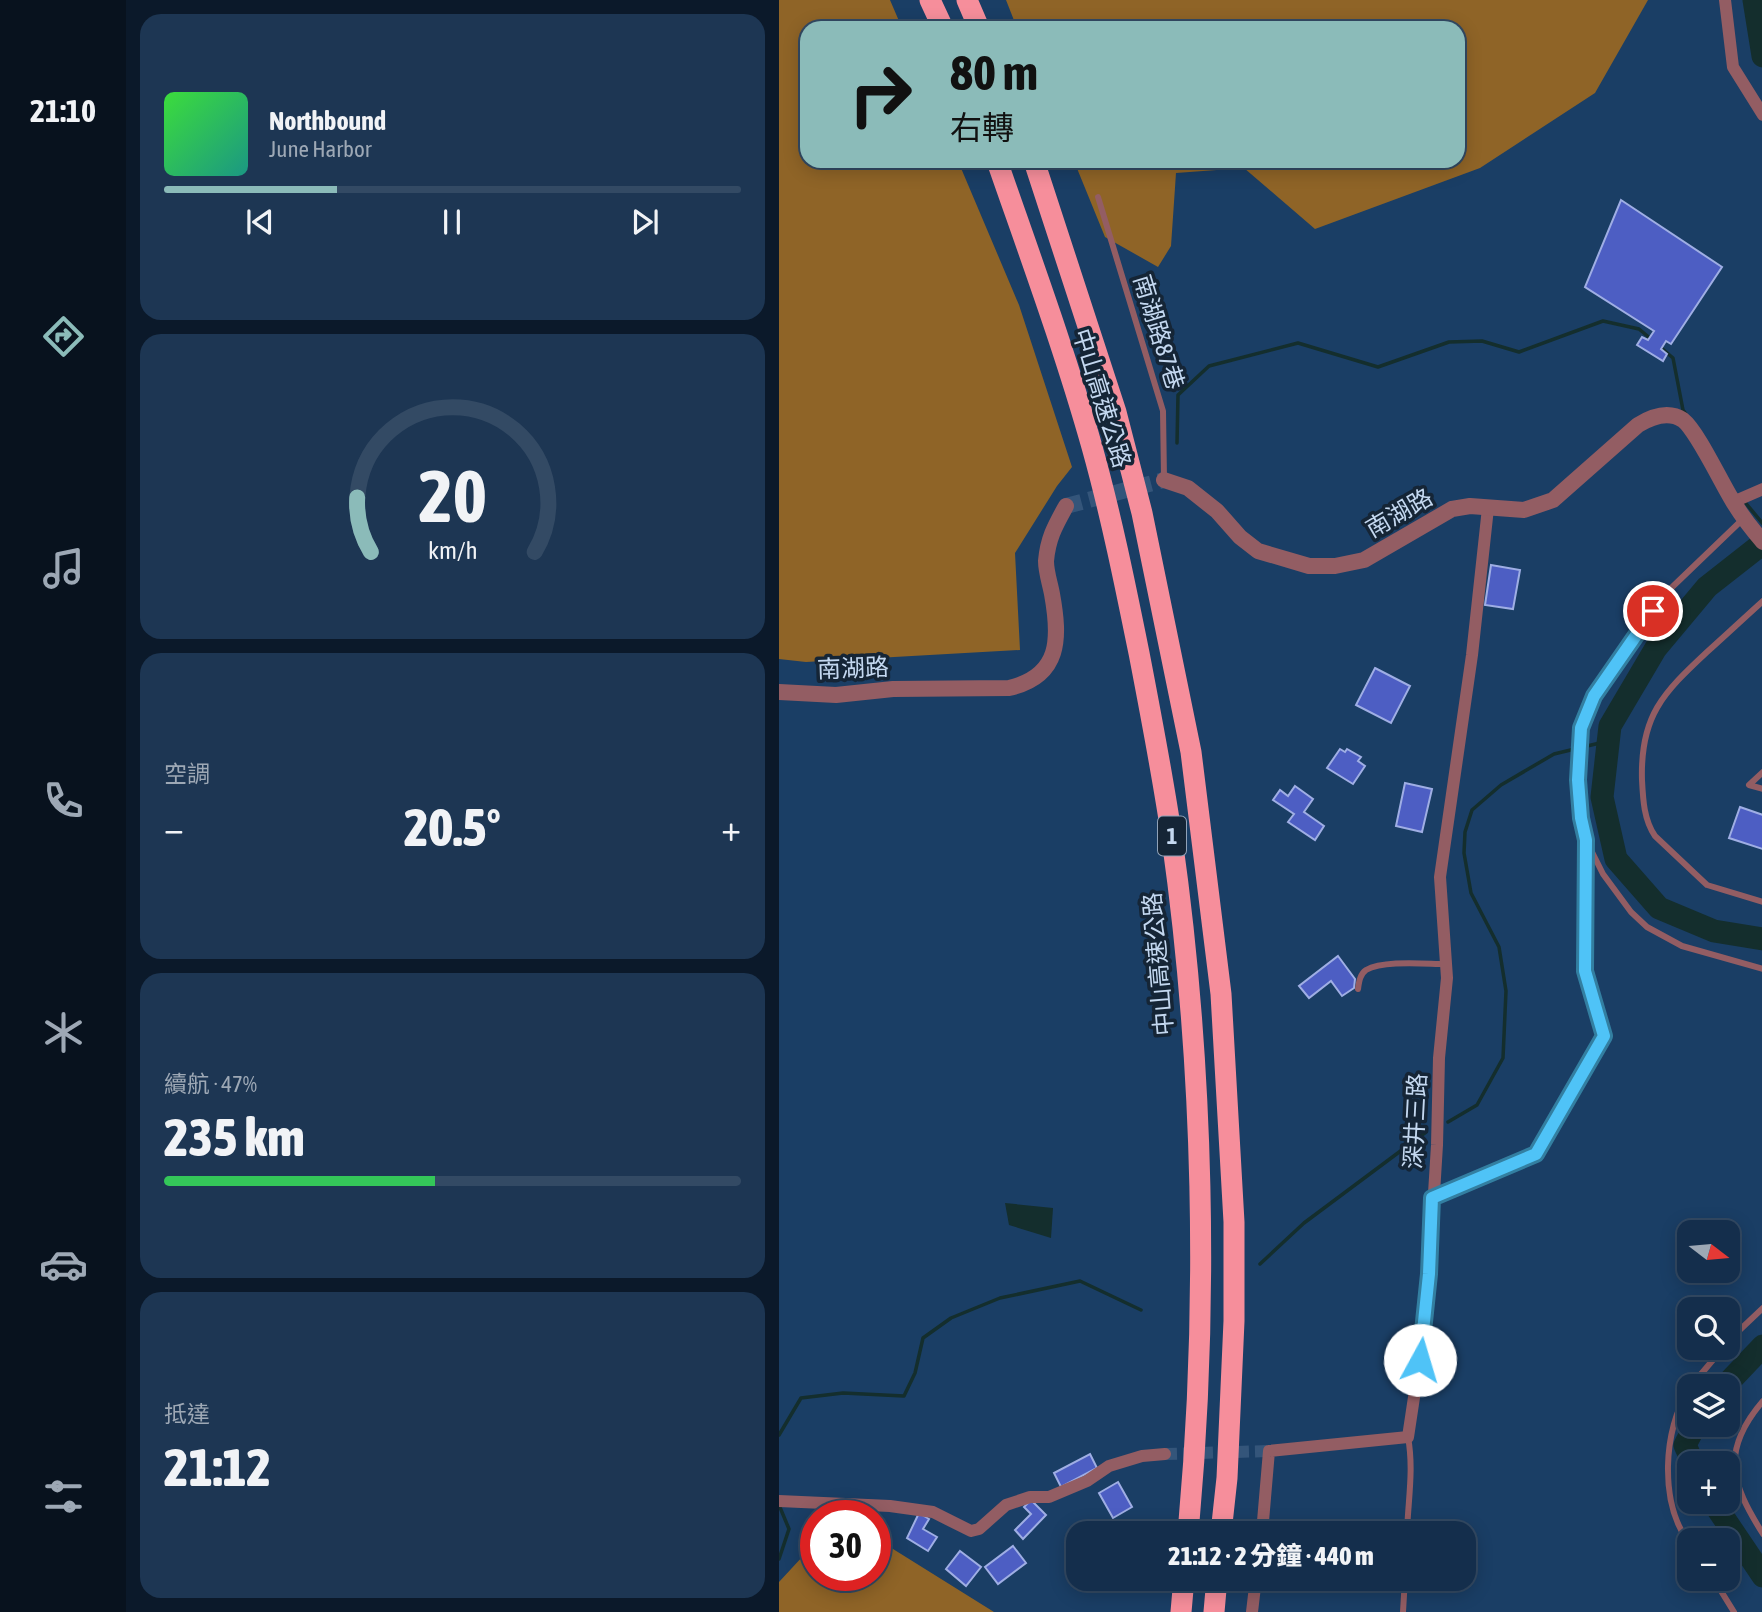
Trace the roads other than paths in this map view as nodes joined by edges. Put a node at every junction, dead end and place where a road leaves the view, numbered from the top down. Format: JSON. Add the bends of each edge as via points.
{"nodes":[{"id":1,"x":930,"y":0,"type":"edge"},
{"id":2,"x":967,"y":0,"type":"edge"},
{"id":3,"x":1725,"y":0,"type":"edge"},
{"id":4,"x":940,"y":21,"type":"edge"},
{"id":5,"x":976,"y":21,"type":"edge"},
{"id":6,"x":1762,"y":115,"type":"edge"},
{"id":7,"x":999,"y":168,"type":"edge"},
{"id":8,"x":1035,"y":168,"type":"edge"},
{"id":9,"x":1098,"y":197,"type":"dead end"},
{"id":10,"x":1164,"y":481,"type":"joint"},
{"id":11,"x":1762,"y":489,"type":"edge"},
{"id":12,"x":1733,"y":502,"type":"junction"},
{"id":13,"x":1066,"y":506,"type":"dead end"},
{"id":14,"x":1488,"y":508,"type":"junction"},
{"id":15,"x":1744,"y":518,"type":"junction"},
{"id":16,"x":1762,"y":542,"type":"edge"},
{"id":17,"x":1762,"y":601,"type":"edge"},
{"id":18,"x":779,"y":692,"type":"edge"},
{"id":19,"x":1762,"y":772,"type":"edge"},
{"id":20,"x":1762,"y":789,"type":"edge"},
{"id":21,"x":1586,"y":840,"type":"junction"},
{"id":22,"x":1762,"y":902,"type":"edge"},
{"id":23,"x":1447,"y":964,"type":"junction"},
{"id":24,"x":1762,"y":969,"type":"edge"},
{"id":25,"x":1358,"y":989,"type":"dead end"},
{"id":26,"x":1432,"y":1198,"type":"junction"},
{"id":27,"x":1762,"y":1308,"type":"edge"},
{"id":28,"x":1740,"y":1329,"type":"edge"},
{"id":29,"x":1713,"y":1360,"type":"edge"},
{"id":30,"x":1701,"y":1374,"type":"edge"},
{"id":31,"x":1762,"y":1401,"type":"edge"},
{"id":32,"x":1677,"y":1413,"type":"edge"},
{"id":33,"x":1408,"y":1437,"type":"junction"},
{"id":34,"x":1165,"y":1454,"type":"tunnel mouth"},
{"id":35,"x":783,"y":1501,"type":"edge"},
{"id":36,"x":1189,"y":1521,"type":"edge"},
{"id":37,"x":1222,"y":1521,"type":"edge"},
{"id":38,"x":1263,"y":1521,"type":"edge"},
{"id":39,"x":1408,"y":1521,"type":"edge"},
{"id":40,"x":1683,"y":1528,"type":"edge"},
{"id":41,"x":1762,"y":1534,"type":"edge"},
{"id":42,"x":1183,"y":1591,"type":"edge"},
{"id":43,"x":1216,"y":1591,"type":"edge"},
{"id":44,"x":1254,"y":1591,"type":"edge"},
{"id":45,"x":1404,"y":1591,"type":"edge"},
{"id":46,"x":1721,"y":1591,"type":"edge"},
{"id":47,"x":1181,"y":1612,"type":"edge"},
{"id":48,"x":1214,"y":1612,"type":"edge"},
{"id":49,"x":1252,"y":1612,"type":"edge"},
{"id":50,"x":1403,"y":1612,"type":"edge"},
{"id":51,"x":1734,"y":1612,"type":"edge"}],
"edges":[{"from":1,"to":4,"type":"highway"},
{"from":2,"to":5,"type":"highway"},
{"from":3,"to":6,"type":"street","via":[[1733,68]]},
{"from":7,"to":36,"type":"highway","name":"中山高速公路","number":"1","via":[[1092,446],[1123,573],[1173,842],[1187,973],[1200,1214]]},
{"from":8,"to":37,"type":"highway","name":"中山高速公路","number":"1","via":[[1116,412],[1142,513],[1193,765],[1222,994],[1234,1222],[1235,1321]]},
{"from":9,"to":10,"type":"lane","name":"南湖路87巷","via":[[1163,411]]},
{"from":10,"to":14,"type":"street","name":"南湖路","via":[[1188,488],[1258,551],[1309,566],[1364,560],[1452,509]]},
{"from":11,"to":12,"type":"street"},
{"from":12,"to":14,"type":"street","name":"南湖路","via":[[1693,431],[1681,419],[1666,415],[1638,425],[1553,500],[1524,510]]},
{"from":12,"to":15,"type":"street"},
{"from":13,"to":18,"type":"street","name":"南湖路","via":[[1049,536],[1046,565],[1058,638],[1044,671],[1024,685],[836,695]]},
{"from":14,"to":23,"type":"street","name":"深井三路","via":[[1441,877]]},
{"from":15,"to":16,"type":"street"},
{"from":15,"to":21,"type":"lane","via":[[1666,593],[1600,685],[1581,728],[1578,780]]},
{"from":17,"to":22,"type":"lane","via":[[1670,687],[1654,714],[1641,756],[1642,800],[1655,836],[1707,886]]},
{"from":19,"to":20,"type":"lane","via":[[1749,785]]},
{"from":21,"to":24,"type":"lane","via":[[1609,883],[1647,927],[1682,946]]},
{"from":21,"to":26,"type":"lane","via":[[1585,971],[1604,1036],[1536,1154]]},
{"from":23,"to":25,"type":"lane","via":[[1381,965],[1365,970]]},
{"from":23,"to":26,"type":"street","name":"深井三路"},
{"from":26,"to":33,"type":"street","name":"深井三路","via":[[1421,1351]]},
{"from":27,"to":28,"type":"lane"},
{"from":29,"to":30,"type":"lane"},
{"from":31,"to":41,"type":"lane","via":[[1744,1426],[1734,1472]]},
{"from":32,"to":40,"type":"lane","via":[[1668,1454],[1669,1482]]},
{"from":33,"to":38,"type":"street","via":[[1269,1451]]},
{"from":33,"to":39,"type":"lane"},
{"from":34,"to":35,"type":"street","via":[[1109,1466],[1049,1497],[1006,1505],[971,1531],[934,1512]]},
{"from":42,"to":47,"type":"highway"},
{"from":43,"to":48,"type":"highway"},
{"from":44,"to":49,"type":"street"},
{"from":45,"to":50,"type":"lane"},
{"from":46,"to":51,"type":"lane"}]}
